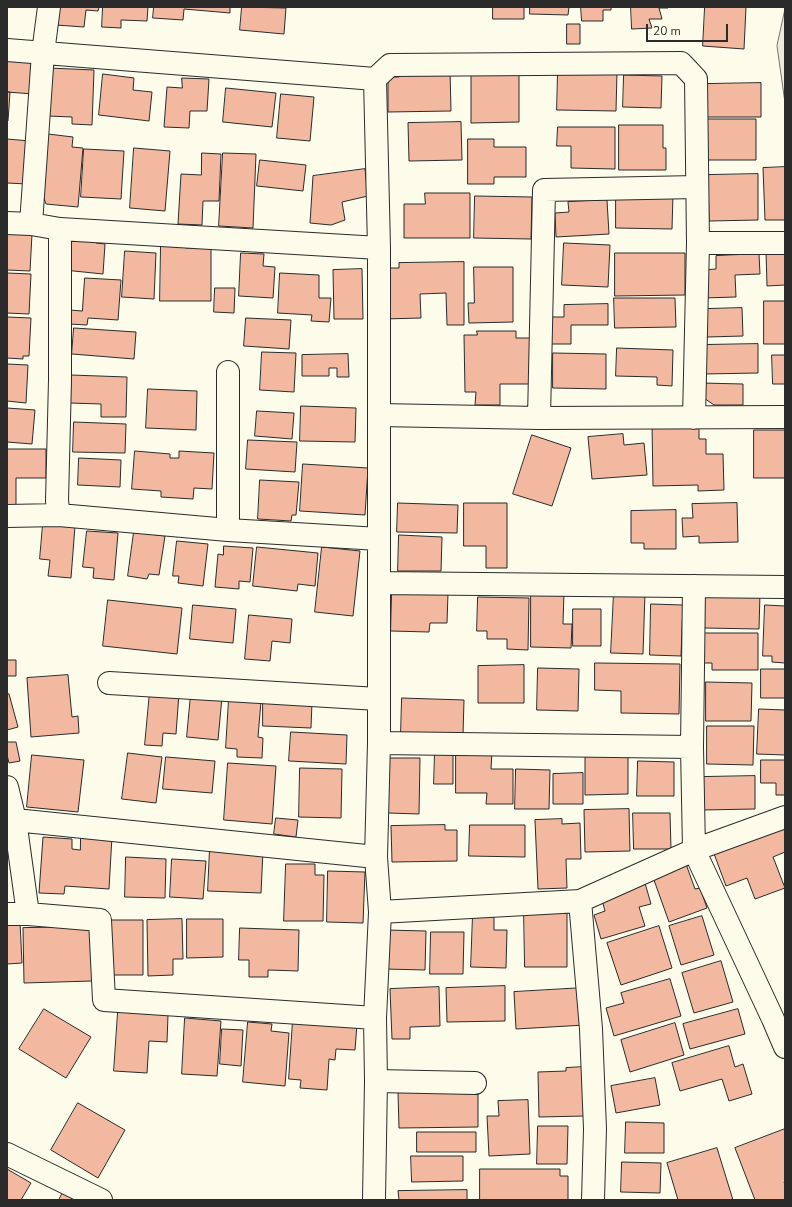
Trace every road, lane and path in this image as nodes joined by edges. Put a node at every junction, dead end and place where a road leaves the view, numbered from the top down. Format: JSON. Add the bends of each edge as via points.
{"nodes":[{"id":1,"x":49,"y":7,"type":"edge"},
{"id":2,"x":7,"y":50,"type":"edge"},
{"id":3,"x":43,"y":53,"type":"junction"},
{"id":4,"x":375,"y":79,"type":"junction"},
{"id":5,"x":697,"y":187,"type":"junction"},
{"id":6,"x":7,"y":223,"type":"edge"},
{"id":7,"x":31,"y":224,"type":"junction"},
{"id":8,"x":60,"y":229,"type":"junction"},
{"id":9,"x":698,"y":243,"type":"junction"},
{"id":10,"x":785,"y":243,"type":"edge"},
{"id":11,"x":379,"y":248,"type":"junction"},
{"id":12,"x":228,"y":372,"type":"dead end"},
{"id":13,"x":379,"y":415,"type":"junction"},
{"id":14,"x":785,"y":417,"type":"edge"},
{"id":15,"x":540,"y":418,"type":"junction"},
{"id":16,"x":694,"y":418,"type":"junction"},
{"id":17,"x":59,"y":515,"type":"junction"},
{"id":18,"x":7,"y":516,"type":"edge"},
{"id":19,"x":228,"y":530,"type":"junction"},
{"id":20,"x":379,"y":539,"type":"junction"},
{"id":21,"x":379,"y":583,"type":"junction"},
{"id":22,"x":694,"y":586,"type":"junction"},
{"id":23,"x":785,"y":587,"type":"edge"},
{"id":24,"x":109,"y":683,"type":"dead end"},
{"id":25,"x":378,"y":699,"type":"junction"},
{"id":26,"x":379,"y":743,"type":"junction"},
{"id":27,"x":692,"y":747,"type":"junction"},
{"id":28,"x":7,"y":786,"type":"edge"},
{"id":29,"x":785,"y":817,"type":"edge"},
{"id":30,"x":15,"y":820,"type":"junction"},
{"id":31,"x":694,"y":850,"type":"junction"},
{"id":32,"x":376,"y":858,"type":"junction"},
{"id":33,"x":580,"y":901,"type":"junction"},
{"id":34,"x":380,"y":912,"type":"junction"},
{"id":35,"x":7,"y":914,"type":"edge"},
{"id":36,"x":28,"y":914,"type":"junction"},
{"id":37,"x":375,"y":1018,"type":"junction"},
{"id":38,"x":785,"y":1047,"type":"edge"},
{"id":39,"x":376,"y":1081,"type":"junction"},
{"id":40,"x":475,"y":1083,"type":"dead end"},
{"id":41,"x":7,"y":1154,"type":"edge"},
{"id":42,"x":102,"y":1200,"type":"edge"},
{"id":43,"x":374,"y":1200,"type":"edge"},
{"id":44,"x":593,"y":1200,"type":"edge"}],
"edges":[{"from":1,"to":3,"type":"street"},
{"from":2,"to":3,"type":"street"},
{"from":3,"to":4,"type":"street"},
{"from":3,"to":7,"type":"street"},
{"from":4,"to":5,"type":"street","via":[[390,65],[681,63],[696,78]]},
{"from":4,"to":11,"type":"street"},
{"from":5,"to":9,"type":"street"},
{"from":5,"to":15,"type":"street","via":[[544,190]]},
{"from":6,"to":7,"type":"street"},
{"from":7,"to":8,"type":"street"},
{"from":8,"to":11,"type":"street"},
{"from":8,"to":17,"type":"street","via":[[57,501]]},
{"from":9,"to":10,"type":"street"},
{"from":9,"to":16,"type":"street"},
{"from":11,"to":13,"type":"street"},
{"from":12,"to":19,"type":"street"},
{"from":13,"to":15,"type":"street"},
{"from":13,"to":20,"type":"street"},
{"from":14,"to":16,"type":"street"},
{"from":15,"to":16,"type":"street"},
{"from":17,"to":18,"type":"street"},
{"from":17,"to":19,"type":"street"},
{"from":19,"to":20,"type":"street"},
{"from":20,"to":21,"type":"street"},
{"from":21,"to":22,"type":"street"},
{"from":21,"to":25,"type":"street"},
{"from":22,"to":23,"type":"street"},
{"from":22,"to":27,"type":"street"},
{"from":24,"to":25,"type":"street"},
{"from":25,"to":26,"type":"street"},
{"from":26,"to":27,"type":"street"},
{"from":26,"to":32,"type":"street"},
{"from":27,"to":31,"type":"street"},
{"from":28,"to":30,"type":"street"},
{"from":29,"to":31,"type":"street"},
{"from":30,"to":32,"type":"street"},
{"from":30,"to":36,"type":"street"},
{"from":31,"to":33,"type":"street"},
{"from":31,"to":38,"type":"street"},
{"from":32,"to":34,"type":"street"},
{"from":33,"to":34,"type":"street"},
{"from":33,"to":44,"type":"street","via":[[591,1029],[596,1129]]},
{"from":34,"to":37,"type":"street"},
{"from":35,"to":36,"type":"street"},
{"from":36,"to":37,"type":"street","via":[[100,920],[104,1000]]},
{"from":37,"to":39,"type":"street"},
{"from":39,"to":40,"type":"street"},
{"from":39,"to":43,"type":"street"},
{"from":41,"to":42,"type":"street"}]}
